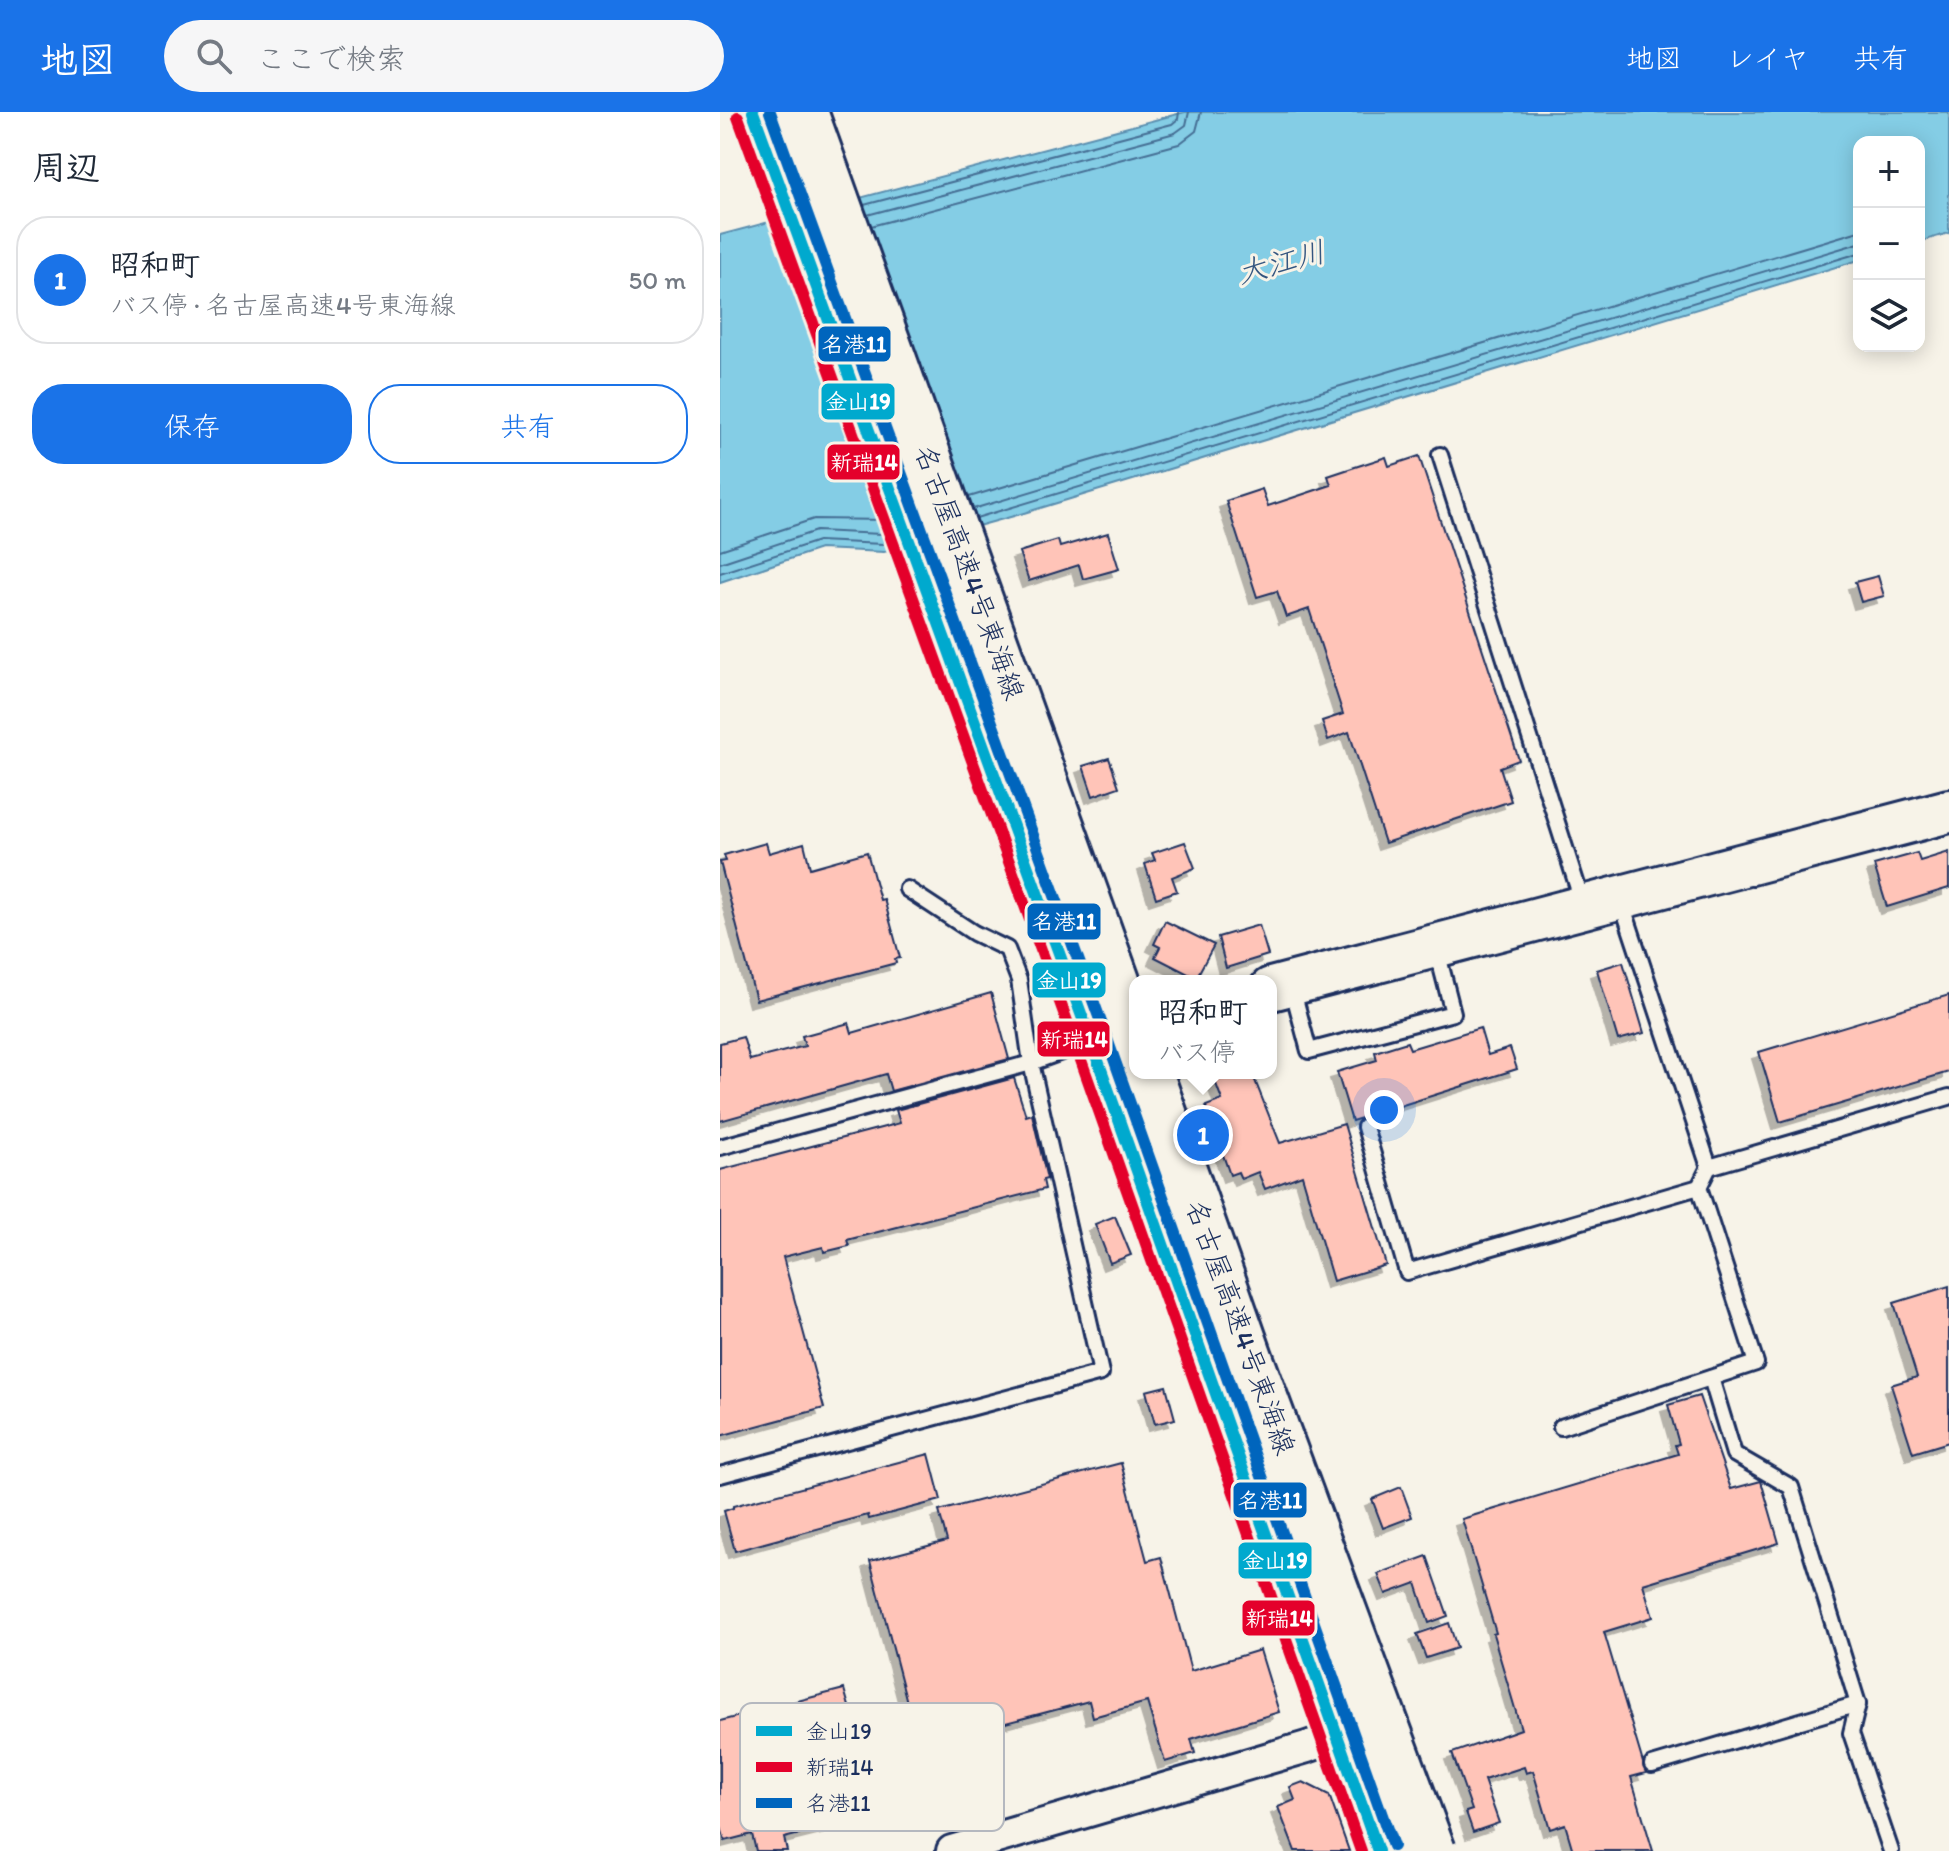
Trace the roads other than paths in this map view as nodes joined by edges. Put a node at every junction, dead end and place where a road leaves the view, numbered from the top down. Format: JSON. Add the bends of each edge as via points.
{"nodes":[{"id":1,"x":770,"y":112,"type":"edge"},
{"id":2,"x":805,"y":112,"type":"edge"},
{"id":3,"x":1440,"y":455,"type":"dead end"},
{"id":4,"x":1949,"y":811,"type":"edge"},
{"id":5,"x":907,"y":889,"type":"dead end"},
{"id":6,"x":1602,"y":902,"type":"junction"},
{"id":7,"x":1436,"y":946,"type":"junction"},
{"id":8,"x":1281,"y":986,"type":"edge"},
{"id":9,"x":1129,"y":1011,"type":"edge"},
{"id":10,"x":1129,"y":1030,"type":"edge"},
{"id":11,"x":1031,"y":1063,"type":"junction"},
{"id":12,"x":1152,"y":1079,"type":"edge"},
{"id":13,"x":1949,"y":1097,"type":"edge"},
{"id":14,"x":1365,"y":1127,"type":"dead end"},
{"id":15,"x":720,"y":1147,"type":"edge"},
{"id":16,"x":1709,"y":1167,"type":"junction"},
{"id":17,"x":1699,"y":1187,"type":"junction"},
{"id":18,"x":1711,"y":1378,"type":"junction"},
{"id":19,"x":1561,"y":1427,"type":"dead end"},
{"id":20,"x":720,"y":1475,"type":"edge"},
{"id":21,"x":1858,"y":1704,"type":"junction"},
{"id":22,"x":1398,"y":1715,"type":"dead end"},
{"id":23,"x":1652,"y":1765,"type":"dead end"},
{"id":24,"x":952,"y":1851,"type":"edge"},
{"id":25,"x":1396,"y":1851,"type":"edge"},
{"id":26,"x":1433,"y":1851,"type":"edge"},
{"id":27,"x":1891,"y":1851,"type":"edge"}],
"edges":[{"from":1,"to":25,"type":"highway","name":"名古屋高速4号東海線","bridge":true},
{"from":2,"to":9,"type":"highway","name":"名古屋高速4号東海線","bridge":true},
{"from":3,"to":6,"type":"lane"},
{"from":4,"to":6,"type":"street"},
{"from":5,"to":11,"type":"lane","via":[[1007,949],[1019,980]]},
{"from":6,"to":7,"type":"street"},
{"from":6,"to":16,"type":"lane"},
{"from":7,"to":8,"type":"street"},
{"from":7,"to":8,"type":"lane","via":[[1453,1013],[1309,1051]]},
{"from":10,"to":11,"type":"lane"},
{"from":11,"to":15,"type":"lane"},
{"from":11,"to":20,"type":"lane","via":[[1101,1373]]},
{"from":12,"to":26,"type":"highway","name":"名古屋高速4号東海線","bridge":true},
{"from":13,"to":16,"type":"lane"},
{"from":14,"to":17,"type":"lane","via":[[1407,1272]]},
{"from":16,"to":17,"type":"lane"},
{"from":17,"to":18,"type":"lane","via":[[1756,1363]]},
{"from":18,"to":19,"type":"lane"},
{"from":18,"to":21,"type":"lane","via":[[1734,1454],[1791,1487]]},
{"from":21,"to":23,"type":"lane"},
{"from":21,"to":27,"type":"lane","via":[[1851,1733]]},
{"from":22,"to":24,"type":"street","via":[[1307,1747]]}]}
